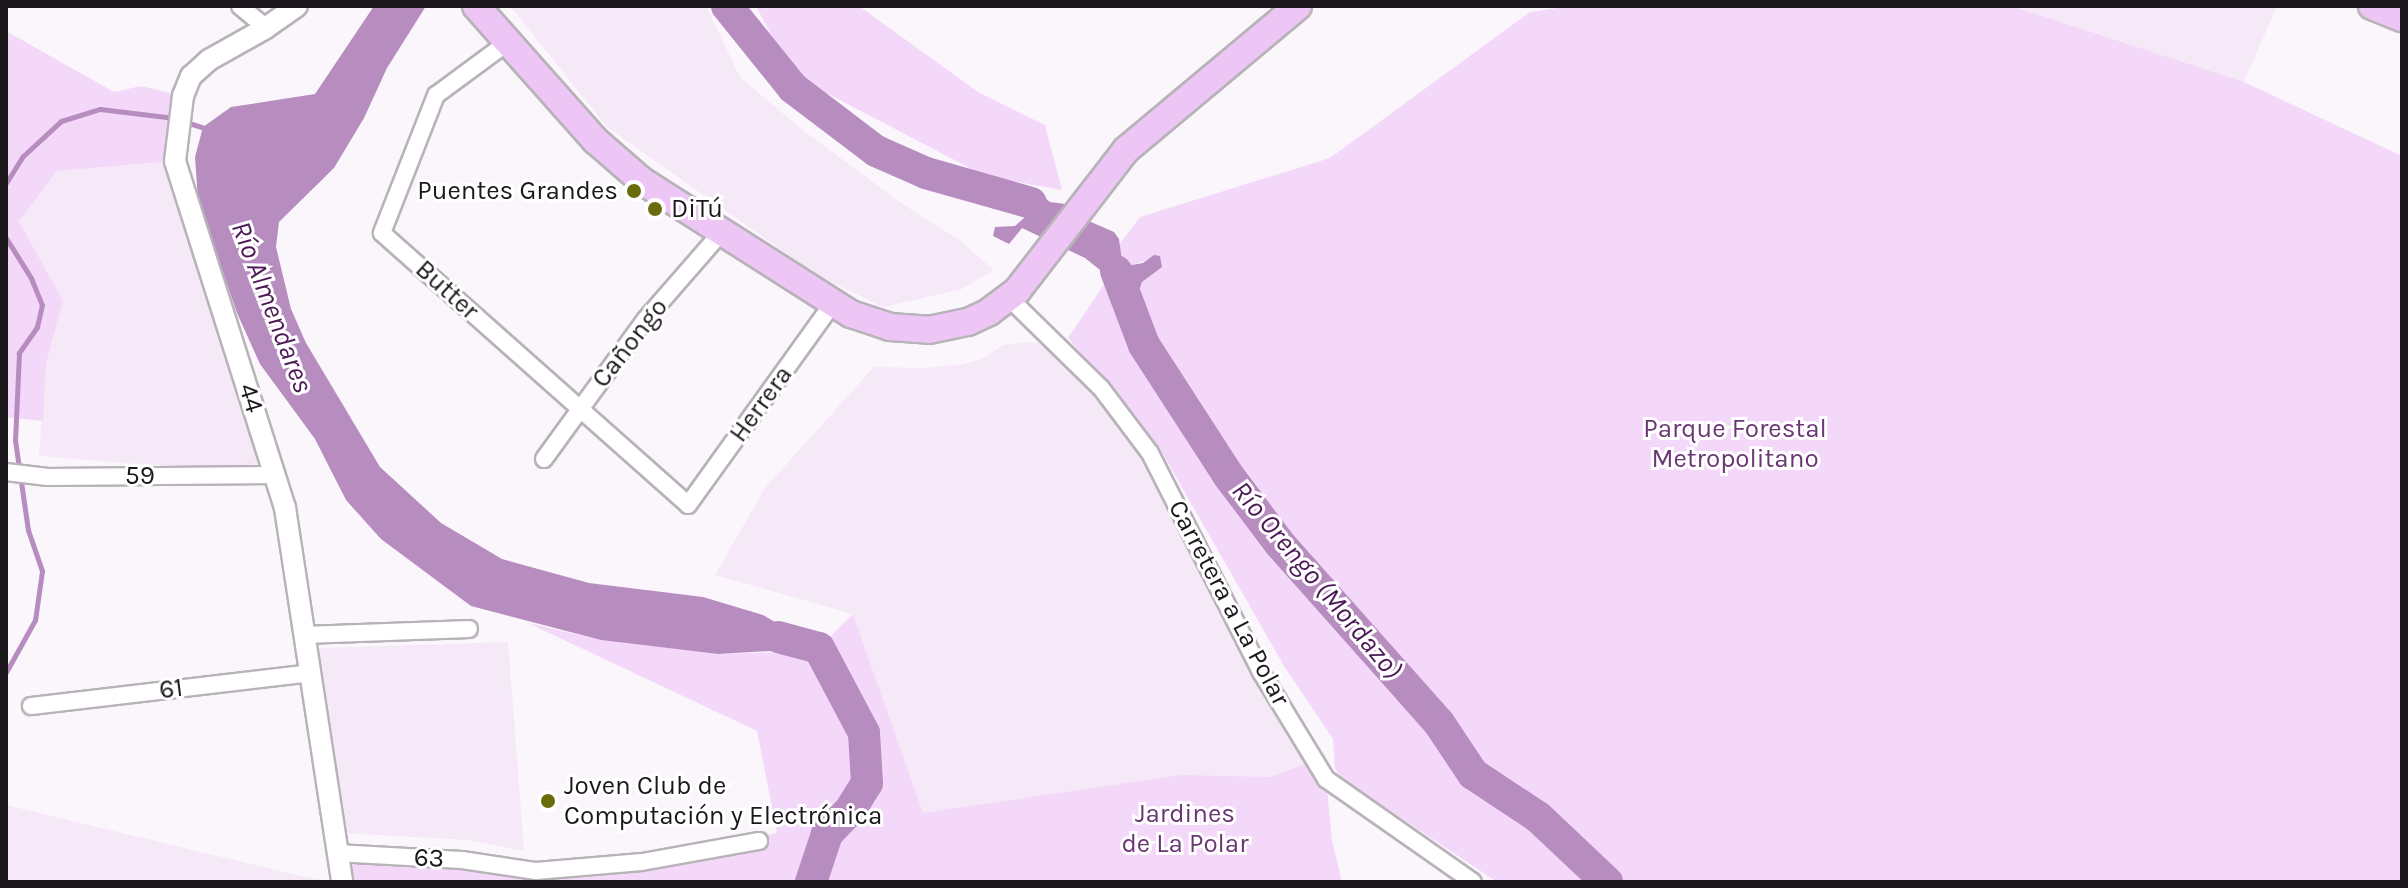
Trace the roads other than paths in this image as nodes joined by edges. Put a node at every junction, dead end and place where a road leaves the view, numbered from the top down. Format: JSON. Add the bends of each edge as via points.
{"nodes":[{"id":1,"x":240,"y":6,"type":"edge"},
{"id":2,"x":297,"y":6,"type":"edge"},
{"id":3,"x":476,"y":6,"type":"edge"},
{"id":4,"x":1298,"y":6,"type":"edge"},
{"id":5,"x":2372,"y":6,"type":"edge"},
{"id":6,"x":2402,"y":18,"type":"edge"},
{"id":7,"x":266,"y":28,"type":"junction"},
{"id":8,"x":508,"y":42,"type":"junction"},
{"id":9,"x":721,"y":233,"type":"junction"},
{"id":10,"x":1016,"y":290,"type":"junction"},
{"id":11,"x":833,"y":303,"type":"junction"},
{"id":12,"x":579,"y":409,"type":"junction"},
{"id":13,"x":544,"y":459,"type":"dead end"},
{"id":14,"x":6,"y":472,"type":"edge"},
{"id":15,"x":275,"y":475,"type":"junction"},
{"id":16,"x":688,"y":505,"type":"joint"},
{"id":17,"x":469,"y":629,"type":"dead end"},
{"id":18,"x":305,"y":635,"type":"junction"},
{"id":19,"x":310,"y":673,"type":"junction"},
{"id":20,"x":31,"y":706,"type":"dead end"},
{"id":21,"x":759,"y":841,"type":"dead end"},
{"id":22,"x":336,"y":853,"type":"junction"},
{"id":23,"x":342,"y":882,"type":"edge"},
{"id":24,"x":1473,"y":882,"type":"edge"}],
"edges":[{"from":1,"to":7,"type":"street"},
{"from":2,"to":7,"type":"street","name":"44"},
{"from":3,"to":8,"type":"main road"},
{"from":4,"to":10,"type":"main road","via":[[1144,134],[1104,176]]},
{"from":5,"to":6,"type":"main road"},
{"from":7,"to":15,"type":"street","name":"44","via":[[191,76],[183,96],[175,161]]},
{"from":8,"to":9,"type":"main road","via":[[615,159]]},
{"from":8,"to":12,"type":"street","name":"Butter","via":[[436,95],[382,233]]},
{"from":9,"to":11,"type":"main road"},
{"from":9,"to":12,"type":"street","name":"Cañongo","via":[[645,320]]},
{"from":10,"to":11,"type":"main road","via":[[968,322],[929,330],[867,321]]},
{"from":10,"to":24,"type":"street","name":"Carretera a La Polar","via":[[1150,453],[1261,672],[1326,779]]},
{"from":11,"to":16,"type":"street","name":"Herrera"},
{"from":12,"to":13,"type":"street","name":"Cañongo"},
{"from":12,"to":16,"type":"street","name":"Butter"},
{"from":14,"to":15,"type":"street","name":"59","via":[[48,477]]},
{"from":15,"to":18,"type":"street","name":"44"},
{"from":17,"to":18,"type":"street"},
{"from":18,"to":19,"type":"street","name":"44"},
{"from":19,"to":20,"type":"street","name":"61"},
{"from":19,"to":22,"type":"street","name":"44"},
{"from":21,"to":22,"type":"street","name":"63","via":[[642,862],[536,871],[462,860]]},
{"from":22,"to":23,"type":"street","name":"44"}]}
